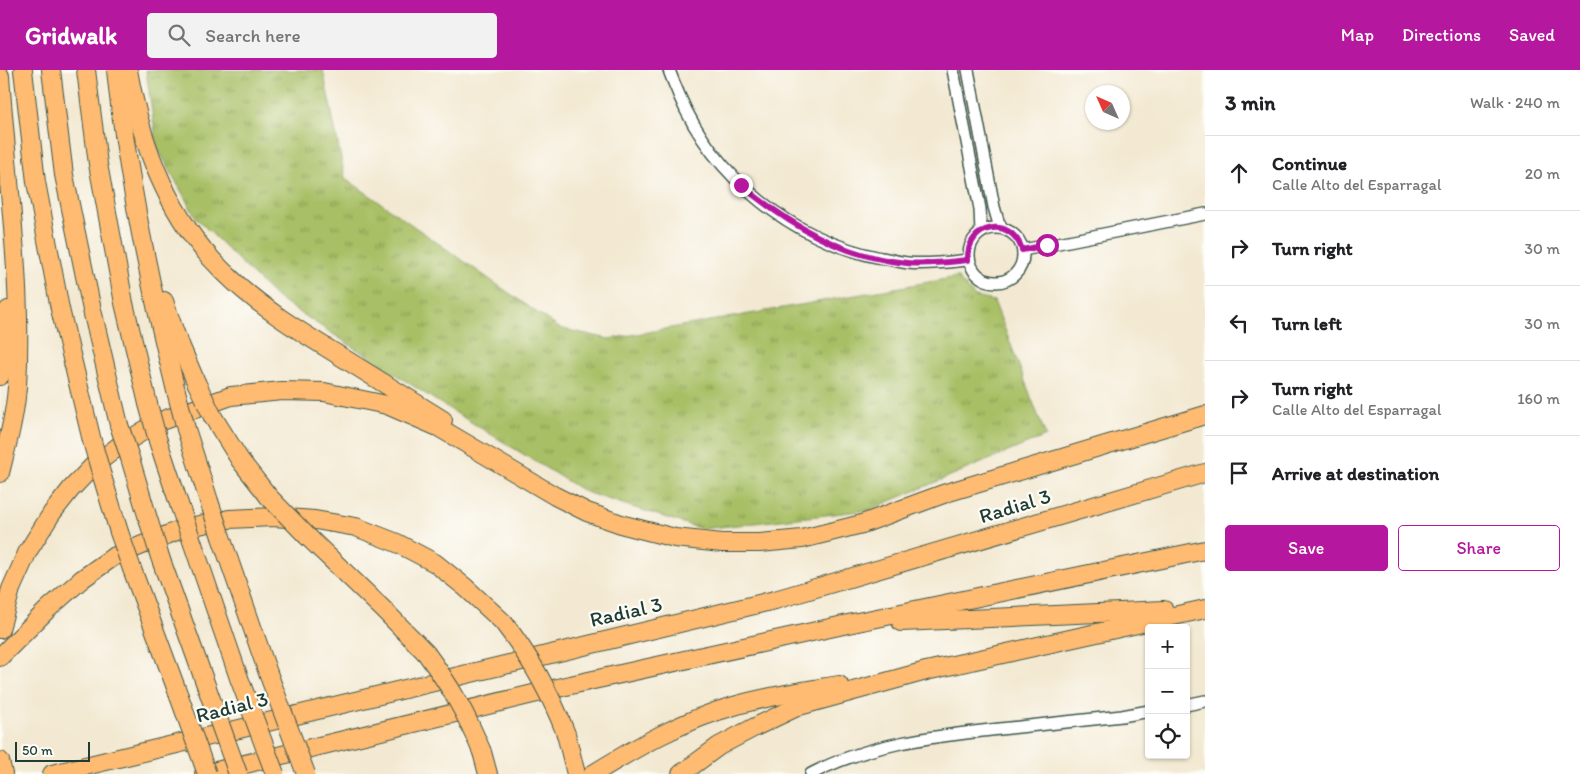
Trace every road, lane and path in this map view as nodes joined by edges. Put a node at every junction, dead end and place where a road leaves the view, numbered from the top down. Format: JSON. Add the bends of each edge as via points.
{"nodes":[{"id":1,"x":23,"y":70,"type":"edge"},
{"id":2,"x":51,"y":70,"type":"edge"},
{"id":3,"x":86,"y":70,"type":"edge"},
{"id":4,"x":116,"y":70,"type":"edge"},
{"id":5,"x":128,"y":70,"type":"edge"},
{"id":6,"x":669,"y":70,"type":"edge"},
{"id":7,"x":953,"y":70,"type":"edge"},
{"id":8,"x":968,"y":70,"type":"edge"},
{"id":9,"x":0,"y":76,"type":"edge"},
{"id":10,"x":5,"y":139,"type":"junction"},
{"id":11,"x":129,"y":162,"type":"junction"},
{"id":12,"x":1205,"y":214,"type":"edge"},
{"id":13,"x":1002,"y":228,"type":"junction"},
{"id":14,"x":981,"y":232,"type":"junction"},
{"id":15,"x":1022,"y":250,"type":"junction"},
{"id":16,"x":968,"y":260,"type":"junction"},
{"id":17,"x":0,"y":376,"type":"edge"},
{"id":18,"x":1205,"y":415,"type":"edge"},
{"id":19,"x":1205,"y":472,"type":"edge"},
{"id":20,"x":0,"y":473,"type":"edge"},
{"id":21,"x":555,"y":496,"type":"junction"},
{"id":22,"x":1205,"y":550,"type":"edge"},
{"id":23,"x":1205,"y":609,"type":"edge"},
{"id":24,"x":848,"y":624,"type":"junction"},
{"id":25,"x":0,"y":629,"type":"edge"},
{"id":26,"x":0,"y":657,"type":"edge"},
{"id":27,"x":926,"y":671,"type":"junction"},
{"id":28,"x":1205,"y":701,"type":"edge"},
{"id":29,"x":1190,"y":704,"type":"edge"},
{"id":30,"x":1145,"y":712,"type":"edge"},
{"id":31,"x":0,"y":761,"type":"edge"},
{"id":32,"x":575,"y":770,"type":"edge"},
{"id":33,"x":3,"y":774,"type":"edge"},
{"id":34,"x":52,"y":774,"type":"edge"},
{"id":35,"x":205,"y":774,"type":"edge"},
{"id":36,"x":238,"y":774,"type":"edge"},
{"id":37,"x":275,"y":774,"type":"edge"},
{"id":38,"x":306,"y":774,"type":"edge"},
{"id":39,"x":488,"y":774,"type":"edge"},
{"id":40,"x":593,"y":774,"type":"edge"},
{"id":41,"x":681,"y":774,"type":"edge"},
{"id":42,"x":811,"y":774,"type":"edge"}],
"edges":[{"from":1,"to":35,"type":"highway","bridge":true,"via":[[36,182],[60,309],[92,441],[119,532]]},
{"from":2,"to":36,"type":"highway","bridge":true,"via":[[64,175],[119,425],[160,557]]},
{"from":3,"to":37,"type":"highway","bridge":true,"via":[[98,164],[124,303],[148,404],[180,507]]},
{"from":4,"to":11,"type":"highway"},
{"from":5,"to":21,"type":"highway","via":[[132,97],[151,157],[172,204],[206,253],[223,271],[283,321],[508,460]]},
{"from":6,"to":16,"type":"street","via":[[688,115],[713,154],[741,185],[797,226],[864,254],[908,263]]},
{"from":7,"to":14,"type":"street","via":[[980,209]]},
{"from":8,"to":13,"type":"street","via":[[994,207]]},
{"from":9,"to":10,"type":"highway"},
{"from":10,"to":17,"type":"highway","via":[[2,196],[8,312]]},
{"from":10,"to":20,"type":"highway","via":[[18,324],[17,389]]},
{"from":11,"to":38,"type":"highway","bridge":true,"via":[[152,294],[186,429],[268,673]]},
{"from":11,"to":39,"type":"highway","bridge":true,"via":[[161,292],[175,333],[213,418],[240,460],[269,496],[426,653],[468,719]]},
{"from":12,"to":15,"type":"street"},
{"from":13,"to":14,"type":"street"},
{"from":13,"to":15,"type":"street","via":[[1016,236]]},
{"from":14,"to":16,"type":"street","via":[[970,244]]},
{"from":15,"to":16,"type":"street","via":[[1023,260],[1017,272],[1000,282],[986,281],[978,276]]},
{"from":18,"to":21,"type":"highway","via":[[946,493],[862,524],[802,539],[722,543],[675,538],[615,522]]},
{"from":19,"to":34,"type":"highway","name":"Radial 3","via":[[775,600]]},
{"from":21,"to":25,"type":"highway","via":[[438,427],[387,405],[324,392],[282,391],[231,396],[158,422],[92,466],[52,513],[28,550],[11,589]]},
{"from":22,"to":24,"type":"highway"},
{"from":23,"to":24,"type":"highway"},
{"from":23,"to":27,"type":"highway"},
{"from":24,"to":35,"type":"highway","via":[[566,686]]},
{"from":26,"to":32,"type":"highway","bridge":true,"via":[[48,609],[112,556],[184,528],[229,519],[273,517],[356,527],[435,563],[503,622],[524,648],[555,704]]},
{"from":27,"to":40,"type":"highway","via":[[776,695],[732,706],[658,736]]},
{"from":27,"to":41,"type":"highway","via":[[799,706],[720,746]]},
{"from":28,"to":29,"type":"street"},
{"from":30,"to":42,"type":"street","via":[[931,736],[879,748]]},
{"from":31,"to":33,"type":"highway"}]}
